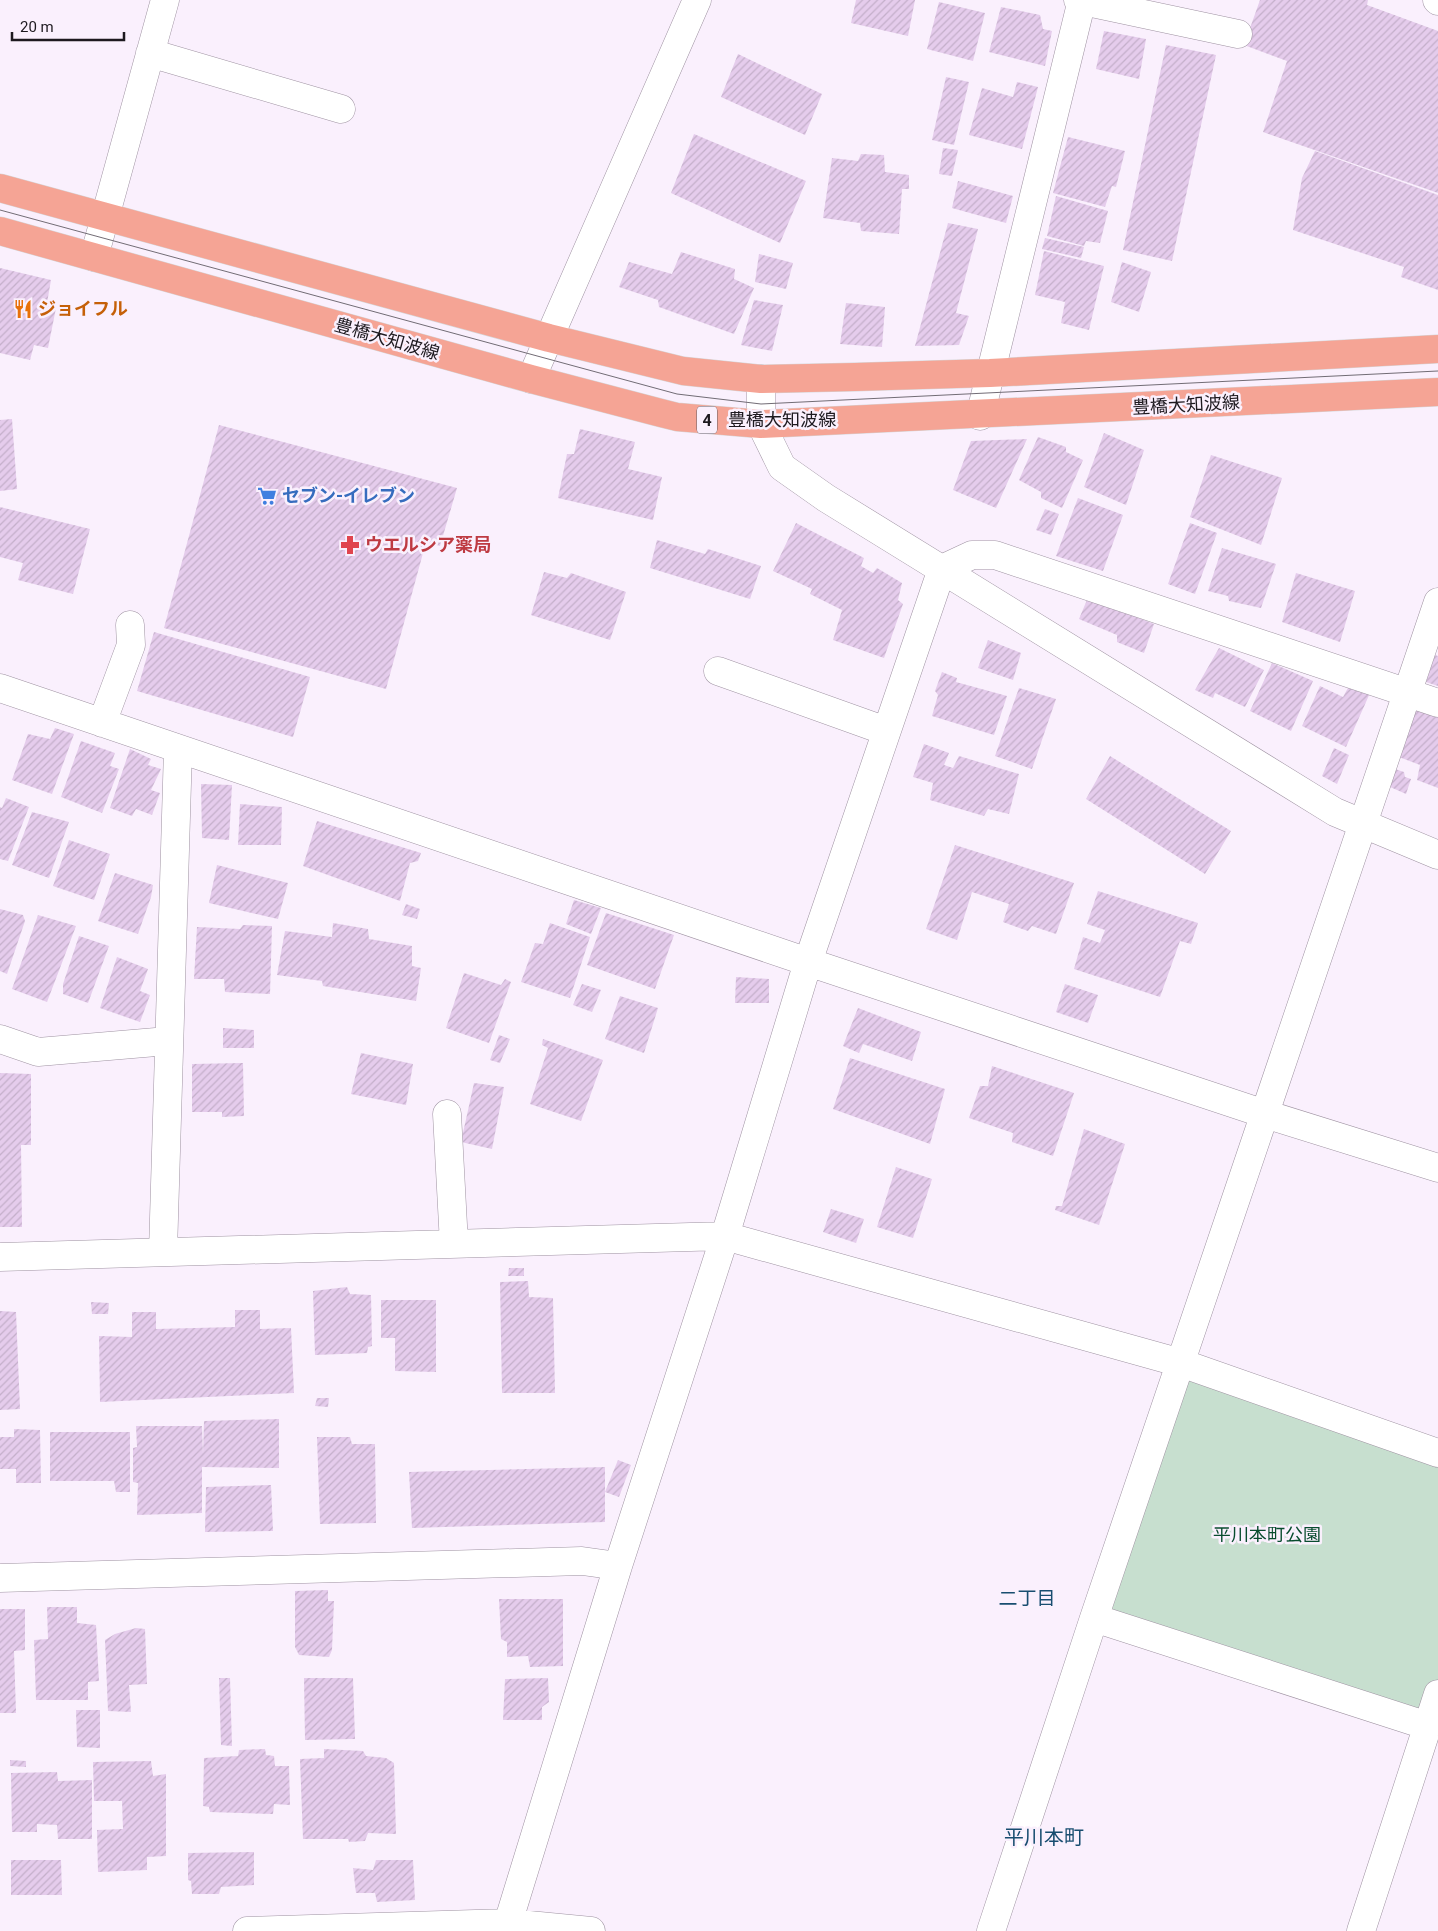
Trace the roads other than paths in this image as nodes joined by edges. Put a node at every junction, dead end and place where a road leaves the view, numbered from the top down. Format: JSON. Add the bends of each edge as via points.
{"nodes":[{"id":1,"x":165,"y":0,"type":"edge"},
{"id":2,"x":697,"y":0,"type":"edge"},
{"id":3,"x":1080,"y":0,"type":"edge"},
{"id":4,"x":1238,"y":34,"type":"dead end"},
{"id":5,"x":150,"y":53,"type":"junction"},
{"id":6,"x":341,"y":109,"type":"dead end"},
{"id":7,"x":0,"y":188,"type":"edge"},
{"id":8,"x":106,"y":216,"type":"junction"},
{"id":9,"x":0,"y":231,"type":"edge"},
{"id":10,"x":94,"y":258,"type":"junction"},
{"id":11,"x":549,"y":338,"type":"junction"},
{"id":12,"x":1438,"y":349,"type":"edge"},
{"id":13,"x":990,"y":373,"type":"junction"},
{"id":14,"x":531,"y":380,"type":"junction"},
{"id":15,"x":761,"y":380,"type":"junction"},
{"id":16,"x":1438,"y":392,"type":"edge"},
{"id":17,"x":980,"y":416,"type":"junction"},
{"id":18,"x":761,"y":424,"type":"junction"},
{"id":19,"x":942,"y":569,"type":"junction"},
{"id":20,"x":1438,"y":602,"type":"edge"},
{"id":21,"x":130,"y":625,"type":"dead end"},
{"id":22,"x":718,"y":671,"type":"dead end"},
{"id":23,"x":0,"y":688,"type":"edge"},
{"id":24,"x":1406,"y":692,"type":"junction"},
{"id":25,"x":1438,"y":703,"type":"edge"},
{"id":26,"x":102,"y":723,"type":"junction"},
{"id":27,"x":886,"y":731,"type":"junction"},
{"id":28,"x":178,"y":749,"type":"junction"},
{"id":29,"x":1362,"y":824,"type":"junction"},
{"id":30,"x":1438,"y":855,"type":"edge"},
{"id":31,"x":808,"y":962,"type":"junction"},
{"id":32,"x":0,"y":1039,"type":"edge"},
{"id":33,"x":168,"y":1041,"type":"junction"},
{"id":34,"x":447,"y":1114,"type":"dead end"},
{"id":35,"x":1265,"y":1114,"type":"junction"},
{"id":36,"x":1438,"y":1168,"type":"edge"},
{"id":37,"x":725,"y":1236,"type":"junction"},
{"id":38,"x":454,"y":1244,"type":"junction"},
{"id":39,"x":163,"y":1252,"type":"junction"},
{"id":40,"x":0,"y":1257,"type":"edge"},
{"id":41,"x":1181,"y":1363,"type":"junction"},
{"id":42,"x":1438,"y":1453,"type":"edge"},
{"id":43,"x":618,"y":1566,"type":"junction"},
{"id":44,"x":0,"y":1578,"type":"edge"},
{"id":45,"x":1094,"y":1618,"type":"junction"},
{"id":46,"x":1438,"y":1694,"type":"edge"},
{"id":47,"x":1428,"y":1726,"type":"junction"},
{"id":48,"x":508,"y":1927,"type":"edge"},
{"id":49,"x":247,"y":1931,"type":"edge"},
{"id":50,"x":591,"y":1931,"type":"edge"},
{"id":51,"x":991,"y":1931,"type":"edge"},
{"id":52,"x":1360,"y":1931,"type":"edge"}],
"edges":[{"from":1,"to":5,"type":"street"},
{"from":2,"to":11,"type":"street"},
{"from":3,"to":4,"type":"street"},
{"from":3,"to":13,"type":"street"},
{"from":5,"to":6,"type":"street"},
{"from":5,"to":8,"type":"street"},
{"from":7,"to":8,"type":"main road"},
{"from":8,"to":10,"type":"street"},
{"from":8,"to":11,"type":"main road"},
{"from":9,"to":10,"type":"main road","name":"豊橋大知波線","number":"4"},
{"from":10,"to":14,"type":"main road","name":"豊橋大知波線","number":"4"},
{"from":11,"to":14,"type":"street"},
{"from":11,"to":15,"type":"main road","via":[[683,371]]},
{"from":12,"to":13,"type":"main road"},
{"from":13,"to":15,"type":"main road"},
{"from":13,"to":17,"type":"street"},
{"from":14,"to":18,"type":"main road","name":"豊橋大知波線","number":"4","via":[[677,417]]},
{"from":15,"to":18,"type":"street"},
{"from":16,"to":17,"type":"main road","name":"豊橋大知波線","number":"4"},
{"from":17,"to":18,"type":"main road","name":"豊橋大知波線","number":"4"},
{"from":18,"to":19,"type":"street","via":[[782,467],[872,528]]},
{"from":19,"to":24,"type":"street","via":[[972,555],[995,555]]},
{"from":19,"to":27,"type":"street"},
{"from":19,"to":29,"type":"street","via":[[1335,812]]},
{"from":20,"to":24,"type":"street"},
{"from":21,"to":26,"type":"street","via":[[132,645]]},
{"from":22,"to":27,"type":"street"},
{"from":23,"to":26,"type":"street"},
{"from":24,"to":25,"type":"street"},
{"from":24,"to":29,"type":"street"},
{"from":26,"to":28,"type":"street"},
{"from":27,"to":31,"type":"street"},
{"from":28,"to":31,"type":"street"},
{"from":28,"to":33,"type":"street"},
{"from":29,"to":30,"type":"street"},
{"from":29,"to":35,"type":"street"},
{"from":31,"to":35,"type":"street"},
{"from":31,"to":37,"type":"street"},
{"from":32,"to":33,"type":"street","via":[[38,1052]]},
{"from":33,"to":39,"type":"street"},
{"from":34,"to":38,"type":"street"},
{"from":35,"to":36,"type":"street"},
{"from":35,"to":41,"type":"street"},
{"from":37,"to":38,"type":"street"},
{"from":37,"to":41,"type":"street"},
{"from":37,"to":43,"type":"street"},
{"from":38,"to":39,"type":"street"},
{"from":39,"to":40,"type":"street"},
{"from":41,"to":42,"type":"street"},
{"from":41,"to":45,"type":"street"},
{"from":43,"to":44,"type":"street","via":[[582,1561]]},
{"from":43,"to":48,"type":"street"},
{"from":45,"to":47,"type":"street"},
{"from":45,"to":51,"type":"street"},
{"from":46,"to":47,"type":"street"},
{"from":47,"to":52,"type":"street"},
{"from":48,"to":49,"type":"street"},
{"from":48,"to":50,"type":"street"}]}
